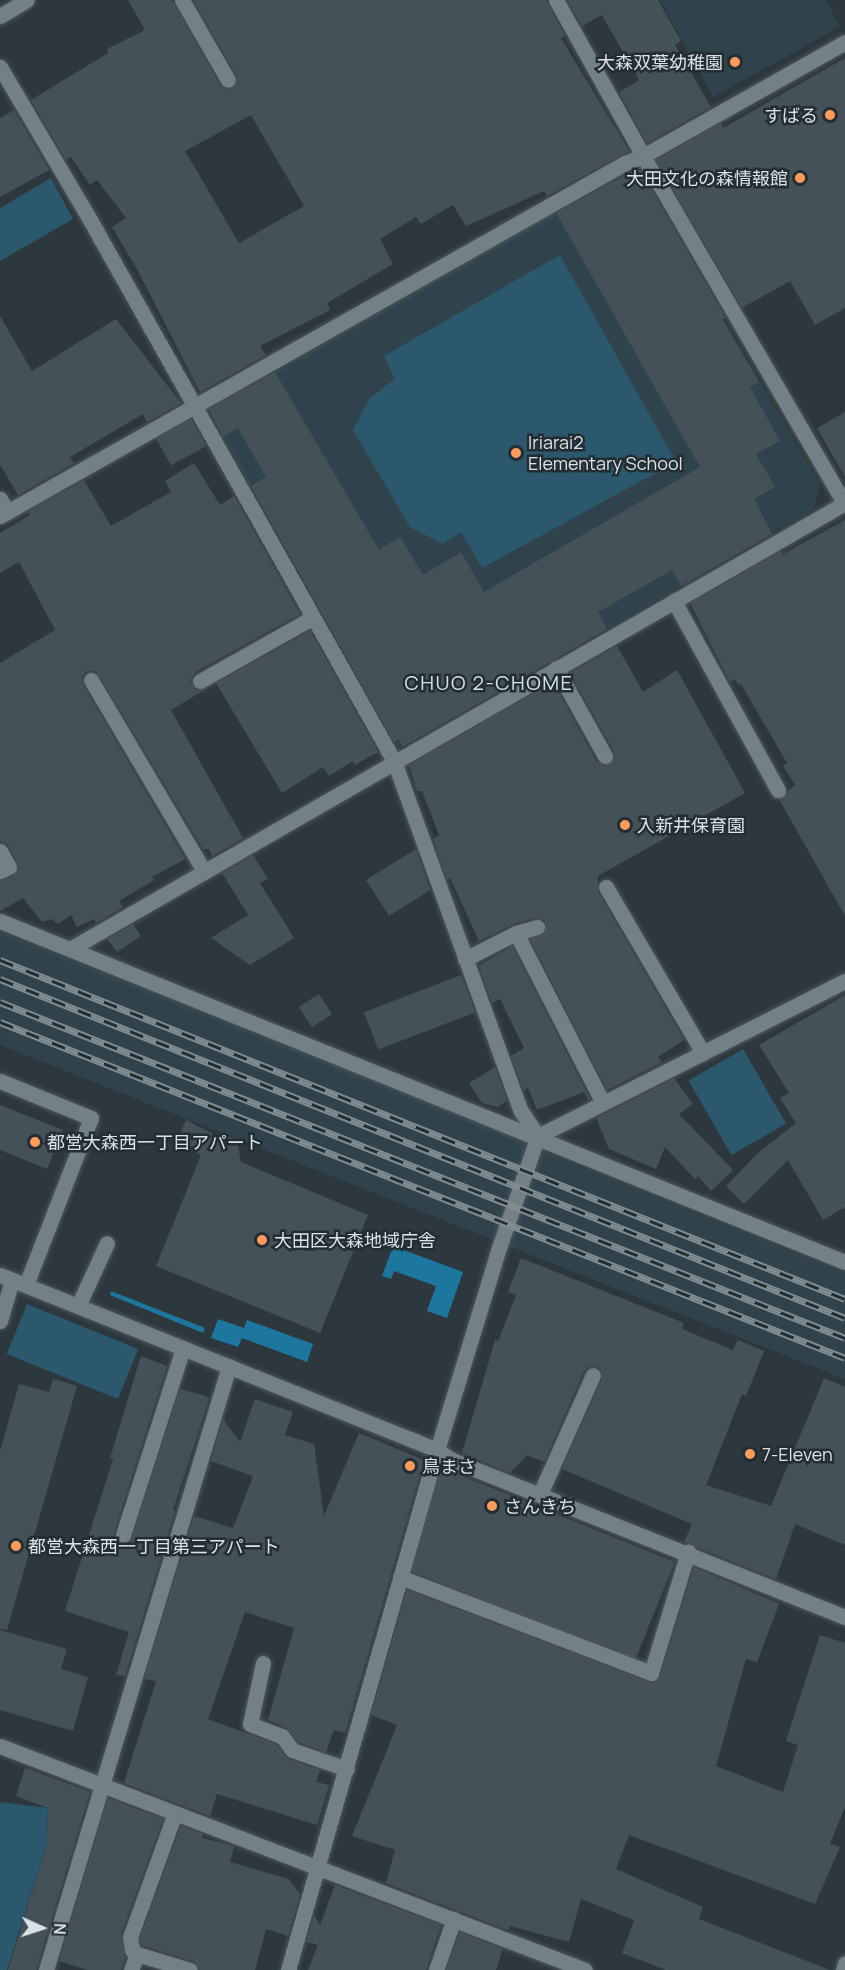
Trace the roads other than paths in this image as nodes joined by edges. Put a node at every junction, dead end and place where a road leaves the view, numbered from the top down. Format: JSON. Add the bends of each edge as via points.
{"nodes":[{"id":1,"x":27,"y":0,"type":"edge"},
{"id":2,"x":182,"y":0,"type":"edge"},
{"id":3,"x":556,"y":0,"type":"edge"},
{"id":4,"x":0,"y":16,"type":"edge"},
{"id":5,"x":845,"y":42,"type":"edge"},
{"id":6,"x":0,"y":68,"type":"edge"},
{"id":7,"x":228,"y":80,"type":"dead end"},
{"id":8,"x":643,"y":156,"type":"junction"},
{"id":9,"x":193,"y":407,"type":"junction"},
{"id":10,"x":845,"y":503,"type":"edge"},
{"id":11,"x":2,"y":509,"type":"edge"},
{"id":12,"x":674,"y":601,"type":"junction"},
{"id":13,"x":312,"y":618,"type":"junction"},
{"id":14,"x":556,"y":668,"type":"junction"},
{"id":15,"x":91,"y":680,"type":"dead end"},
{"id":16,"x":200,"y":681,"type":"dead end"},
{"id":17,"x":605,"y":756,"type":"dead end"},
{"id":18,"x":394,"y":761,"type":"junction"},
{"id":19,"x":778,"y":790,"type":"dead end"},
{"id":20,"x":0,"y":851,"type":"edge"},
{"id":21,"x":0,"y":871,"type":"edge"},
{"id":22,"x":204,"y":871,"type":"junction"},
{"id":23,"x":606,"y":887,"type":"dead end"},
{"id":24,"x":0,"y":921,"type":"edge"},
{"id":25,"x":537,"y":927,"type":"dead end"},
{"id":26,"x":516,"y":933,"type":"junction"},
{"id":27,"x":70,"y":949,"type":"junction"},
{"id":28,"x":465,"y":959,"type":"junction"},
{"id":29,"x":845,"y":981,"type":"edge"},
{"id":30,"x":703,"y":1053,"type":"junction"},
{"id":31,"x":0,"y":1080,"type":"edge"},
{"id":32,"x":603,"y":1104,"type":"junction"},
{"id":33,"x":538,"y":1137,"type":"junction"},
{"id":34,"x":107,"y":1243,"type":"dead end"},
{"id":35,"x":845,"y":1246,"type":"edge"},
{"id":36,"x":828,"y":1255,"type":"junction"},
{"id":37,"x":845,"y":1262,"type":"edge"},
{"id":38,"x":13,"y":1280,"type":"edge"},
{"id":39,"x":78,"y":1306,"type":"junction"},
{"id":40,"x":0,"y":1321,"type":"edge"},
{"id":41,"x":183,"y":1348,"type":"junction"},
{"id":42,"x":229,"y":1366,"type":"junction"},
{"id":43,"x":593,"y":1375,"type":"dead end"},
{"id":44,"x":437,"y":1450,"type":"junction"},
{"id":45,"x":540,"y":1494,"type":"junction"},
{"id":46,"x":123,"y":1535,"type":"dead end"},
{"id":47,"x":688,"y":1552,"type":"junction"},
{"id":48,"x":400,"y":1577,"type":"junction"},
{"id":49,"x":845,"y":1617,"type":"edge"},
{"id":50,"x":263,"y":1663,"type":"dead end"},
{"id":51,"x":0,"y":1746,"type":"edge"},
{"id":52,"x":347,"y":1769,"type":"junction"},
{"id":53,"x":101,"y":1784,"type":"junction"},
{"id":54,"x":175,"y":1813,"type":"junction"},
{"id":55,"x":320,"y":1867,"type":"junction"},
{"id":56,"x":454,"y":1919,"type":"junction"},
{"id":57,"x":136,"y":1954,"type":"junction"},
{"id":58,"x":845,"y":1963,"type":"edge"},
{"id":59,"x":46,"y":1970,"type":"edge"},
{"id":60,"x":131,"y":1970,"type":"edge"},
{"id":61,"x":190,"y":1970,"type":"edge"},
{"id":62,"x":288,"y":1970,"type":"edge"},
{"id":63,"x":436,"y":1970,"type":"edge"},
{"id":64,"x":585,"y":1970,"type":"edge"},
{"id":65,"x":843,"y":1970,"type":"edge"}],
"edges":[{"from":1,"to":4,"type":"street"},
{"from":2,"to":7,"type":"street"},
{"from":3,"to":8,"type":"street"},
{"from":5,"to":8,"type":"street"},
{"from":6,"to":9,"type":"street","via":[[89,218]]},
{"from":8,"to":9,"type":"street"},
{"from":8,"to":10,"type":"street"},
{"from":9,"to":11,"type":"street"},
{"from":9,"to":13,"type":"street"},
{"from":10,"to":12,"type":"street"},
{"from":12,"to":14,"type":"street"},
{"from":12,"to":19,"type":"street"},
{"from":13,"to":16,"type":"street"},
{"from":13,"to":18,"type":"street"},
{"from":14,"to":17,"type":"street"},
{"from":14,"to":18,"type":"street"},
{"from":15,"to":22,"type":"street"},
{"from":18,"to":22,"type":"street"},
{"from":18,"to":28,"type":"street"},
{"from":20,"to":21,"type":"street","via":[[9,867]]},
{"from":22,"to":27,"type":"street"},
{"from":23,"to":30,"type":"street"},
{"from":24,"to":27,"type":"street"},
{"from":25,"to":26,"type":"street"},
{"from":26,"to":28,"type":"street"},
{"from":26,"to":32,"type":"street"},
{"from":27,"to":33,"type":"street"},
{"from":28,"to":33,"type":"street","via":[[521,1111]]},
{"from":29,"to":30,"type":"street"},
{"from":30,"to":32,"type":"street"},
{"from":31,"to":38,"type":"street","via":[[91,1118]]},
{"from":32,"to":33,"type":"street"},
{"from":33,"to":36,"type":"street"},
{"from":33,"to":44,"type":"street","via":[[496,1254]]},
{"from":34,"to":39,"type":"street"},
{"from":35,"to":36,"type":"street"},
{"from":36,"to":37,"type":"street"},
{"from":38,"to":39,"type":"street"},
{"from":38,"to":40,"type":"street"},
{"from":39,"to":41,"type":"street"},
{"from":41,"to":42,"type":"street"},
{"from":41,"to":46,"type":"street"},
{"from":42,"to":44,"type":"street"},
{"from":42,"to":53,"type":"street"},
{"from":43,"to":45,"type":"street"},
{"from":44,"to":45,"type":"street","via":[[452,1460]]},
{"from":44,"to":48,"type":"street"},
{"from":45,"to":47,"type":"street"},
{"from":47,"to":48,"type":"street","via":[[651,1673]]},
{"from":47,"to":49,"type":"street"},
{"from":48,"to":52,"type":"street"},
{"from":50,"to":52,"type":"street","via":[[250,1724],[282,1736],[292,1750]]},
{"from":51,"to":53,"type":"street"},
{"from":52,"to":55,"type":"street"},
{"from":53,"to":54,"type":"street"},
{"from":53,"to":59,"type":"street"},
{"from":54,"to":55,"type":"street"},
{"from":54,"to":57,"type":"street","via":[[130,1937]]},
{"from":55,"to":56,"type":"street"},
{"from":55,"to":62,"type":"street"},
{"from":56,"to":63,"type":"street"},
{"from":56,"to":64,"type":"street"},
{"from":57,"to":60,"type":"street"},
{"from":57,"to":61,"type":"street"},
{"from":58,"to":65,"type":"street"}]}
